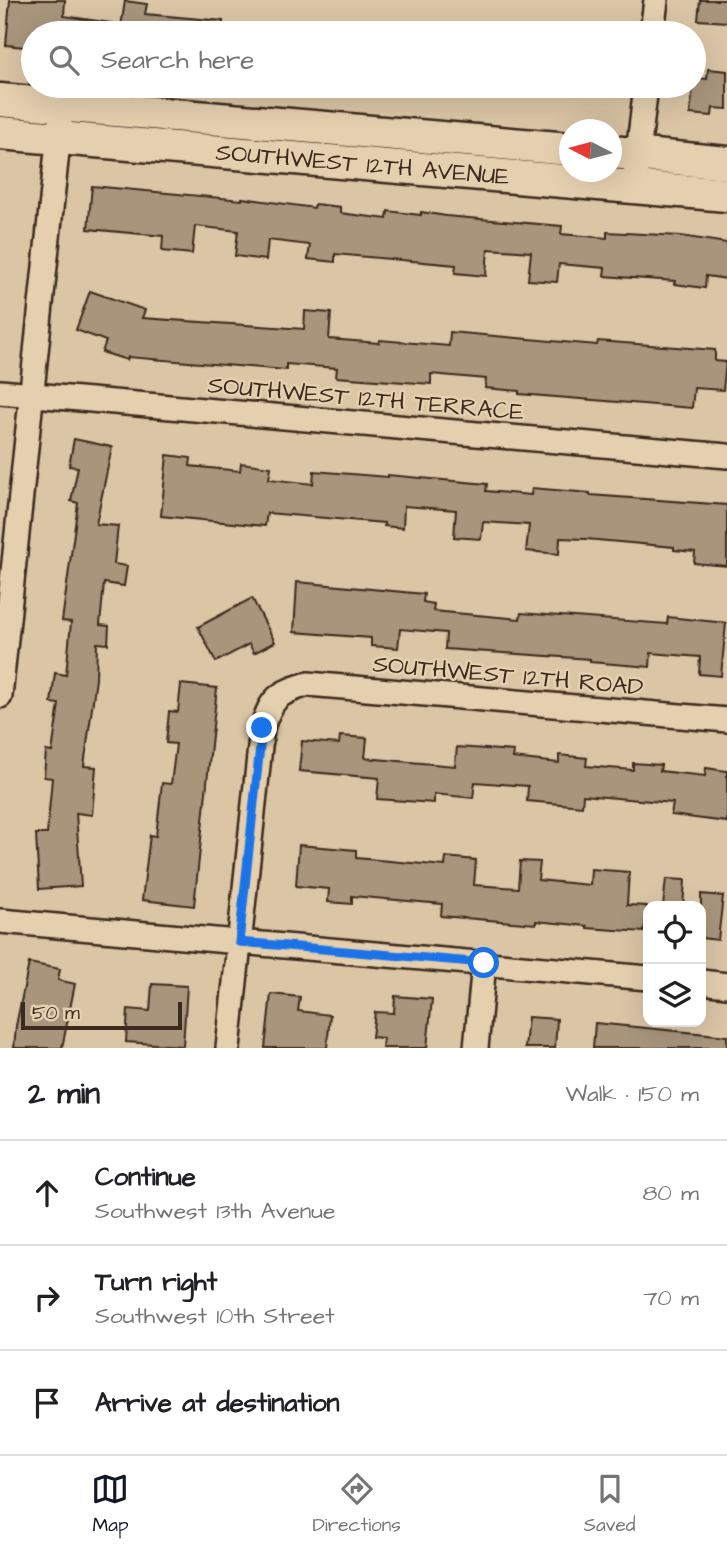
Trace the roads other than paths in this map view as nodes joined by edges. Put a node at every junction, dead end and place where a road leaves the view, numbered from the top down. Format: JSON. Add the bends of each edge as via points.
{"nodes":[{"id":1,"x":656,"y":0,"type":"edge"},
{"id":2,"x":653,"y":21,"type":"edge"},
{"id":3,"x":642,"y":98,"type":"edge"},
{"id":4,"x":0,"y":100,"type":"edge"},
{"id":5,"x":62,"y":106,"type":"junction"},
{"id":6,"x":0,"y":133,"type":"edge"},
{"id":7,"x":58,"y":139,"type":"junction"},
{"id":8,"x":559,"y":148,"type":"edge"},
{"id":9,"x":625,"y":154,"type":"edge"},
{"id":10,"x":727,"y":163,"type":"edge"},
{"id":11,"x":634,"y":187,"type":"junction"},
{"id":12,"x":727,"y":195,"type":"edge"},
{"id":13,"x":0,"y":392,"type":"edge"},
{"id":14,"x":31,"y":395,"type":"junction"},
{"id":15,"x":727,"y":456,"type":"edge"},
{"id":16,"x":0,"y":696,"type":"edge"},
{"id":17,"x":727,"y":720,"type":"edge"},
{"id":18,"x":0,"y":921,"type":"edge"},
{"id":19,"x":239,"y":942,"type":"junction"},
{"id":20,"x":484,"y":963,"type":"junction"},
{"id":21,"x":643,"y":978,"type":"edge"},
{"id":22,"x":706,"y":983,"type":"edge"},
{"id":23,"x":727,"y":985,"type":"edge"},
{"id":24,"x":228,"y":1048,"type":"edge"},
{"id":25,"x":476,"y":1048,"type":"edge"}],
"edges":[{"from":1,"to":2,"type":"street"},
{"from":3,"to":9,"type":"street"},
{"from":4,"to":5,"type":"street","name":"SOUTHWEST 12TH AVENUE"},
{"from":5,"to":7,"type":"street"},
{"from":5,"to":8,"type":"street","name":"SOUTHWEST 12TH AVENUE"},
{"from":6,"to":7,"type":"street","name":"SOUTHWEST 12TH AVENUE"},
{"from":7,"to":11,"type":"street","name":"SOUTHWEST 12TH AVENUE"},
{"from":7,"to":14,"type":"street"},
{"from":9,"to":10,"type":"street"},
{"from":9,"to":11,"type":"street"},
{"from":11,"to":12,"type":"street","name":"SOUTHWEST 12TH AVENUE"},
{"from":13,"to":14,"type":"street","name":"SOUTHWEST 12TH TERRACE"},
{"from":14,"to":15,"type":"street","name":"SOUTHWEST 12TH TERRACE"},
{"from":14,"to":16,"type":"street"},
{"from":17,"to":19,"type":"street","name":"SOUTHWEST 12TH ROAD","via":[[309,684],[286,691],[269,706],[262,728]]},
{"from":18,"to":19,"type":"street"},
{"from":19,"to":20,"type":"street"},
{"from":19,"to":24,"type":"street"},
{"from":20,"to":21,"type":"street"},
{"from":20,"to":25,"type":"street"},
{"from":22,"to":23,"type":"street"}]}
